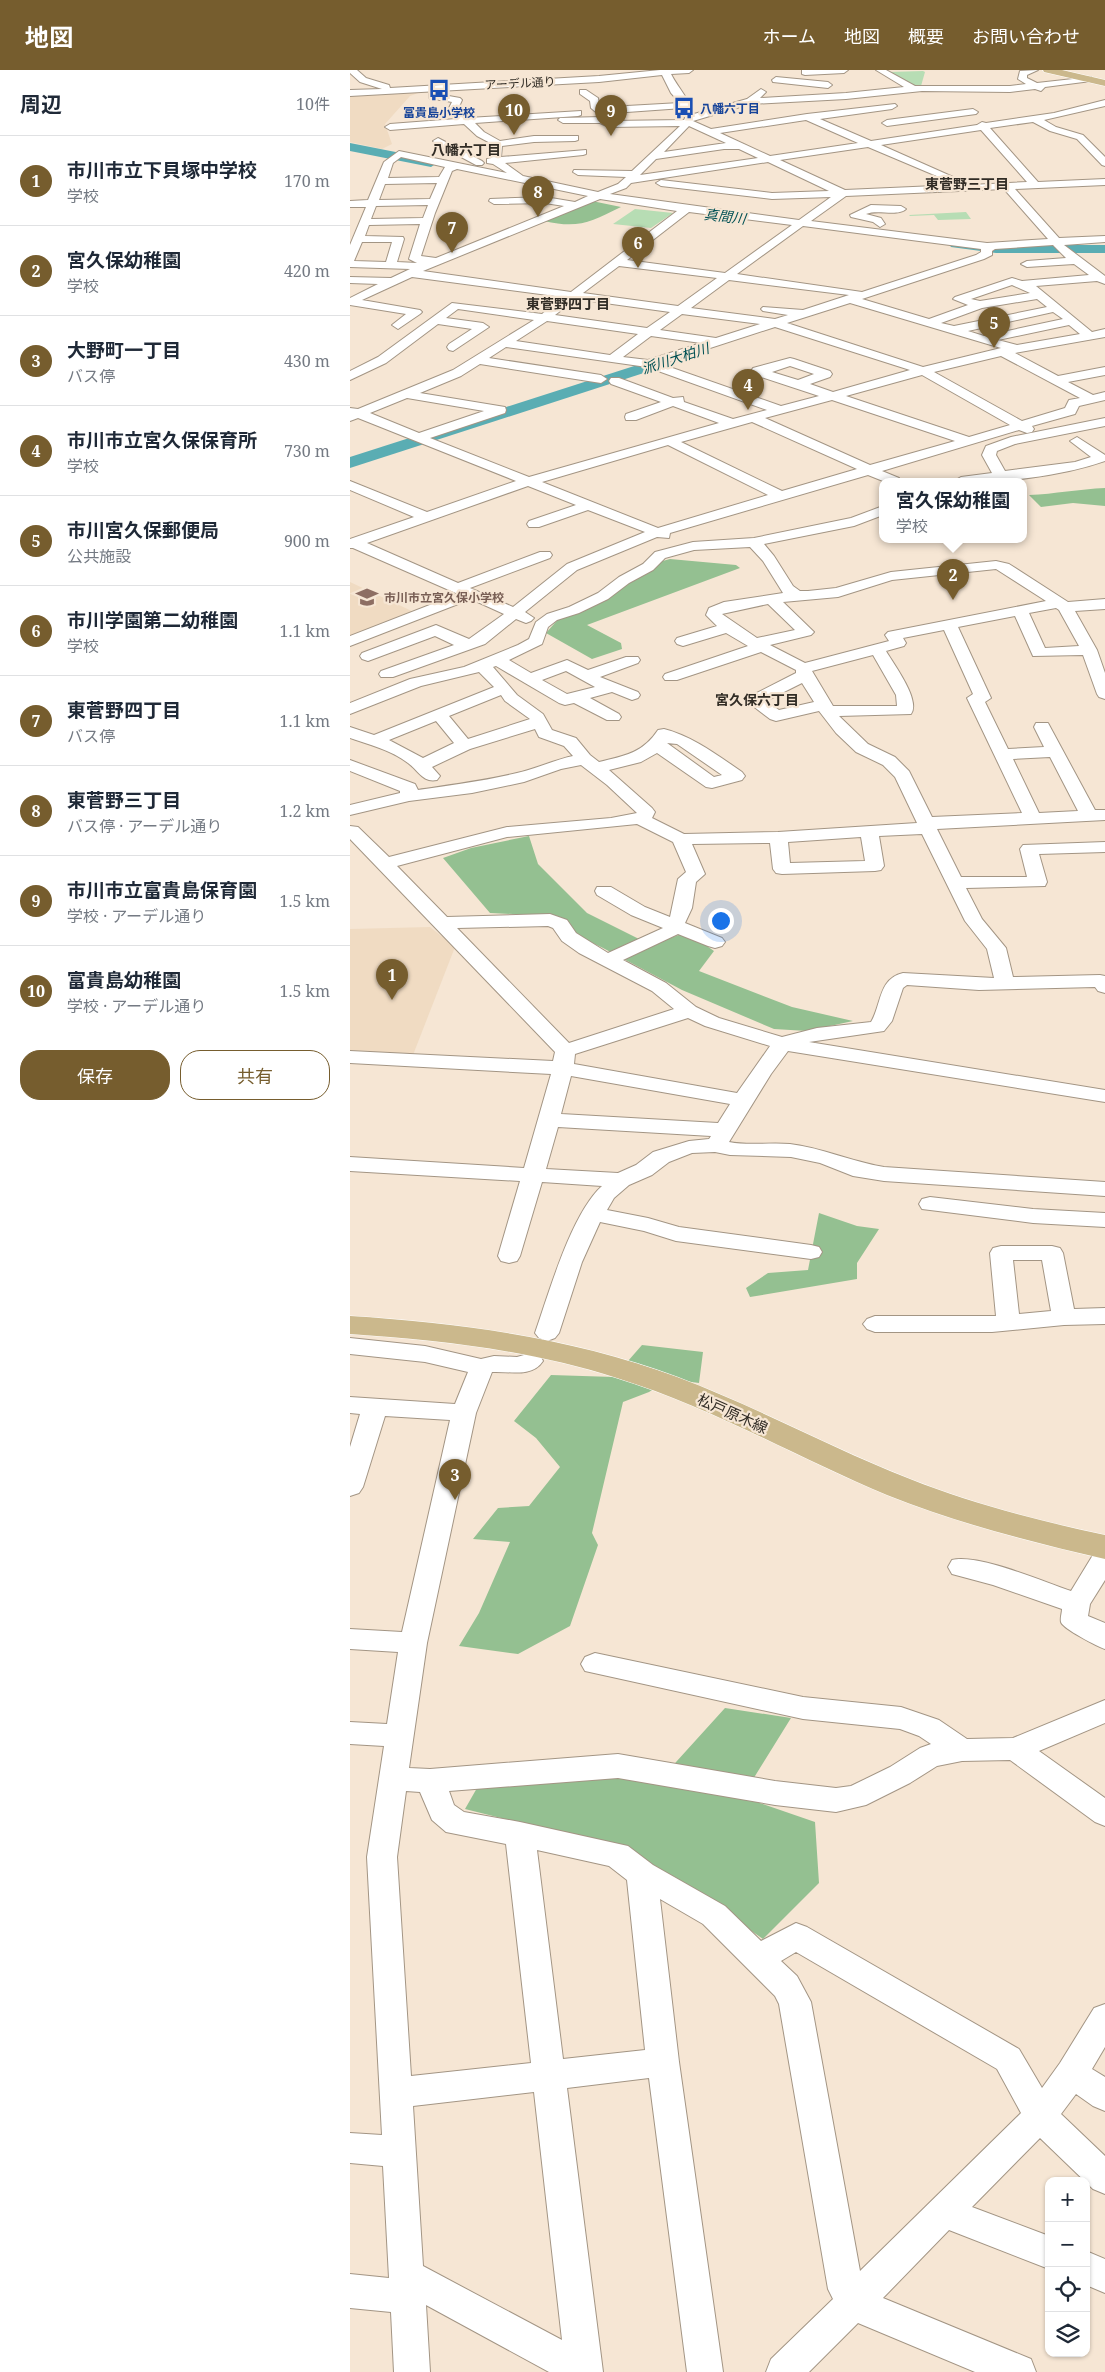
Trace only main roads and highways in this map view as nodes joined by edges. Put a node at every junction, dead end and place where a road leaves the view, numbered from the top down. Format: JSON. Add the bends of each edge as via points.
{"nodes":[{"id":1,"x":1048,"y":70,"type":"edge"},
{"id":2,"x":1105,"y":83,"type":"edge"},
{"id":3,"x":350,"y":1325,"type":"edge"},
{"id":4,"x":1103,"y":1556,"type":"edge"}],
"edges":[{"from":1,"to":2,"type":"main road"},
{"from":3,"to":4,"type":"main road","name":"松戸原木線","via":[[515,1342],[583,1357],[665,1384],[732,1411],[846,1464],[950,1506]]}]}
